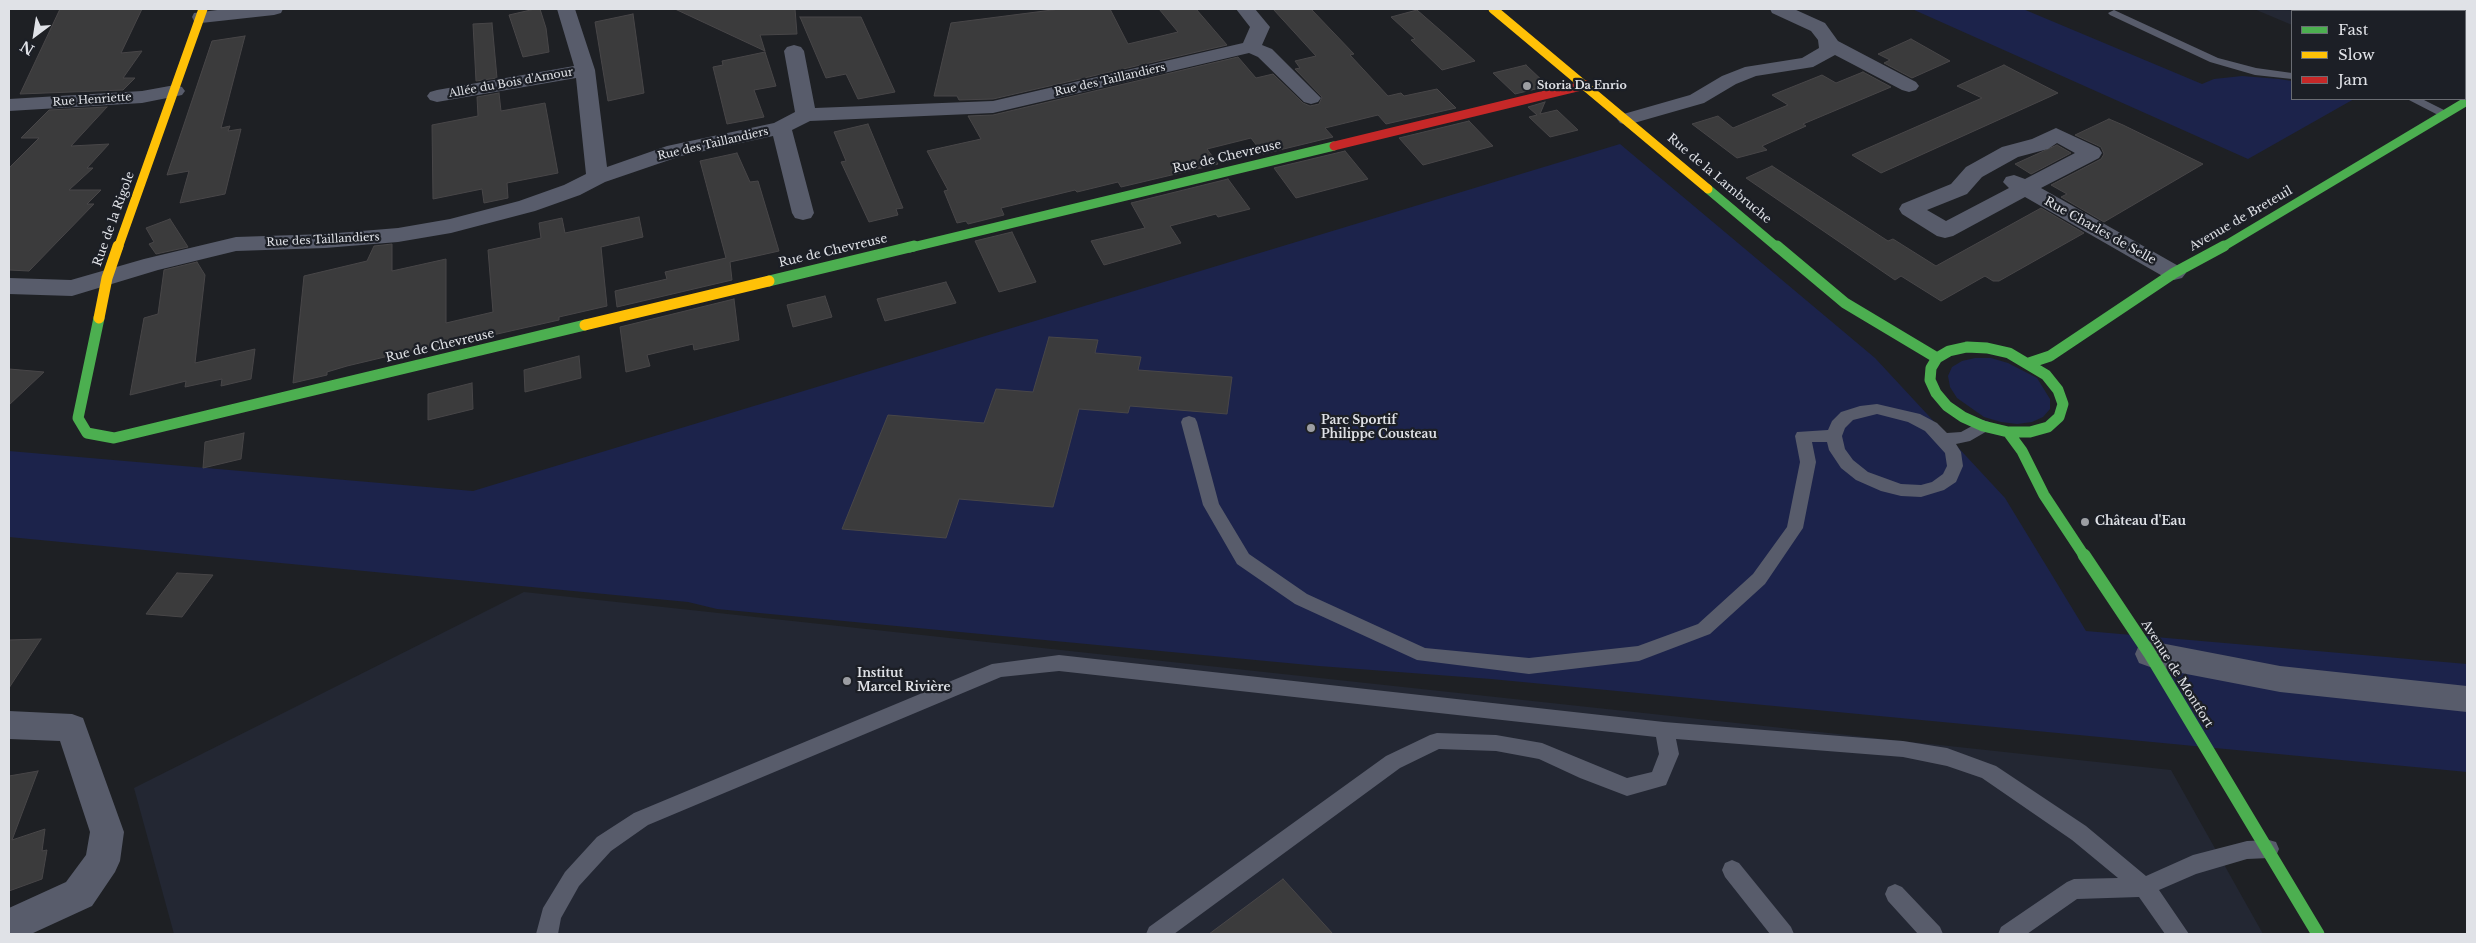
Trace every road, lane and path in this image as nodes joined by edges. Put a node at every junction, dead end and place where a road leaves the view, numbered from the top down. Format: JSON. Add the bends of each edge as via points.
{"nodes":[{"id":1,"x":274,"y":9,"type":"edge"},
{"id":2,"x":566,"y":9,"type":"edge"},
{"id":3,"x":1245,"y":9,"type":"edge"},
{"id":4,"x":1493,"y":9,"type":"edge"},
{"id":5,"x":1779,"y":9,"type":"edge"},
{"id":6,"x":202,"y":13,"type":"edge"},
{"id":7,"x":2114,"y":13,"type":"dead end"},
{"id":8,"x":1828,"y":44,"type":"junction"},
{"id":9,"x":1251,"y":47,"type":"junction"},
{"id":10,"x":794,"y":51,"type":"dead end"},
{"id":11,"x":584,"y":70,"type":"junction"},
{"id":12,"x":2291,"y":76,"type":"edge"},
{"id":13,"x":1586,"y":85,"type":"junction"},
{"id":14,"x":1909,"y":86,"type":"dead end"},
{"id":15,"x":175,"y":91,"type":"junction"},
{"id":16,"x":437,"y":96,"type":"dead end"},
{"id":17,"x":1311,"y":98,"type":"dead end"},
{"id":18,"x":2415,"y":100,"type":"edge"},
{"id":19,"x":2467,"y":101,"type":"edge"},
{"id":20,"x":9,"y":105,"type":"edge"},
{"id":21,"x":2444,"y":113,"type":"junction"},
{"id":22,"x":806,"y":115,"type":"junction"},
{"id":23,"x":1627,"y":119,"type":"junction"},
{"id":24,"x":781,"y":128,"type":"junction"},
{"id":25,"x":1984,"y":166,"type":"junction"},
{"id":26,"x":597,"y":177,"type":"junction"},
{"id":27,"x":2027,"y":189,"type":"junction"},
{"id":28,"x":803,"y":213,"type":"dead end"},
{"id":29,"x":2174,"y":272,"type":"junction"},
{"id":30,"x":107,"y":278,"type":"junction"},
{"id":31,"x":9,"y":286,"type":"edge"},
{"id":32,"x":1937,"y":358,"type":"junction"},
{"id":33,"x":2029,"y":362,"type":"junction"},
{"id":34,"x":1189,"y":422,"type":"dead end"},
{"id":35,"x":1983,"y":426,"type":"junction"},
{"id":36,"x":2008,"y":432,"type":"junction"},
{"id":37,"x":87,"y":434,"type":"joint"},
{"id":38,"x":1834,"y":436,"type":"junction"},
{"id":39,"x":1944,"y":439,"type":"junction"},
{"id":40,"x":2150,"y":654,"type":"junction"},
{"id":41,"x":2467,"y":699,"type":"edge"},
{"id":42,"x":9,"y":725,"type":"edge"},
{"id":43,"x":1664,"y":730,"type":"junction"},
{"id":44,"x":2269,"y":849,"type":"junction"},
{"id":45,"x":1732,"y":870,"type":"dead end"},
{"id":46,"x":2144,"y":887,"type":"junction"},
{"id":47,"x":1895,"y":894,"type":"dead end"},
{"id":48,"x":9,"y":925,"type":"edge"},
{"id":49,"x":547,"y":934,"type":"edge"},
{"id":50,"x":1157,"y":934,"type":"edge"},
{"id":51,"x":1782,"y":934,"type":"edge"},
{"id":52,"x":1932,"y":934,"type":"edge"},
{"id":53,"x":2010,"y":934,"type":"edge"},
{"id":54,"x":2178,"y":934,"type":"edge"},
{"id":55,"x":2318,"y":934,"type":"edge"}],
"edges":[{"from":1,"to":6,"type":"street"},
{"from":2,"to":11,"type":"street"},
{"from":3,"to":9,"type":"street","via":[[1260,27]]},
{"from":4,"to":13,"type":"street","name":"Rue de la Lambruche"},
{"from":5,"to":8,"type":"street","via":[[1818,27],[1828,39]]},
{"from":6,"to":15,"type":"street","name":"Rue de la Rigole"},
{"from":7,"to":12,"type":"lane","via":[[2214,60]]},
{"from":8,"to":14,"type":"street"},
{"from":8,"to":23,"type":"street","via":[[1828,50],[1820,57],[1806,63],[1752,71],[1696,100]]},
{"from":9,"to":17,"type":"street","via":[[1266,53]]},
{"from":9,"to":22,"type":"street","name":"Rue des Taillandiers","via":[[993,107]]},
{"from":10,"to":22,"type":"street"},
{"from":11,"to":16,"type":"street","name":"Allée du Bois d'Amour"},
{"from":11,"to":26,"type":"street"},
{"from":13,"to":23,"type":"street","name":"Rue de la Lambruche"},
{"from":13,"to":37,"type":"street","name":"Rue de Chevreuse","via":[[114,438]]},
{"from":15,"to":20,"type":"street","name":"Rue Henriette","via":[[142,97]]},
{"from":15,"to":30,"type":"street","name":"Rue de la Rigole"},
{"from":18,"to":21,"type":"lane"},
{"from":19,"to":21,"type":"street","name":"Avenue de Breteuil"},
{"from":21,"to":29,"type":"street","name":"Avenue de Breteuil","via":[[2254,230]]},
{"from":22,"to":24,"type":"street","name":"Rue des Taillandiers"},
{"from":23,"to":32,"type":"street","name":"Rue de la Lambruche","via":[[1845,303]]},
{"from":24,"to":26,"type":"street","name":"Rue des Taillandiers","via":[[675,150]]},
{"from":24,"to":28,"type":"street"},
{"from":25,"to":27,"type":"street","name":"Rue Charles de Selle"},
{"from":25,"to":27,"type":"street","name":"Rue Charles de Selle","via":[[2010,152],[2040,144],[2056,134],[2091,154]]},
{"from":25,"to":27,"type":"street","name":"Rue Charles de Selle","via":[[1959,189],[1910,209],[1945,231]]},
{"from":26,"to":30,"type":"street","name":"Rue des Taillandiers","via":[[527,206],[451,226],[398,235],[236,244]]},
{"from":27,"to":29,"type":"street","name":"Rue Charles de Selle"},
{"from":29,"to":33,"type":"street","name":"Avenue de Breteuil","via":[[2050,356]]},
{"from":30,"to":31,"type":"street","name":"Rue des Taillandiers","via":[[72,288]]},
{"from":30,"to":37,"type":"street","name":"Rue de la Rigole","via":[[78,418]]},
{"from":32,"to":33,"type":"street","via":[[1967,347],[2009,353]]},
{"from":32,"to":35,"type":"street","via":[[1930,368],[1930,380],[1936,393],[1955,412]]},
{"from":33,"to":36,"type":"street","via":[[2046,375],[2058,390],[2063,404],[2059,417],[2048,427],[2030,432]]},
{"from":34,"to":38,"type":"lane","via":[[1211,505],[1243,559],[1301,599],[1423,655],[1529,666],[1639,653],[1704,629],[1759,579],[1794,528],[1808,462],[1803,436]]},
{"from":35,"to":36,"type":"street"},
{"from":35,"to":39,"type":"lane","via":[[1964,437]]},
{"from":36,"to":40,"type":"street","name":"Avenue de Montfort","via":[[2022,451],[2044,495]]},
{"from":38,"to":39,"type":"lane","via":[[1838,425],[1847,416],[1877,409],[1914,418]]},
{"from":38,"to":39,"type":"lane","via":[[1837,450],[1862,476],[1881,485],[1921,491],[1950,478],[1955,466],[1953,452]]},
{"from":40,"to":41,"type":"street","via":[[2280,679]]},
{"from":40,"to":44,"type":"street","name":"Avenue de Montfort"},
{"from":42,"to":48,"type":"street","via":[[72,728],[107,832],[103,861],[79,894]]},
{"from":43,"to":46,"type":"lane","via":[[1903,749],[1947,757],[1989,772],[2079,832]]},
{"from":43,"to":49,"type":"lane","via":[[1059,663],[998,668],[641,819],[604,844],[572,879],[551,916]]},
{"from":43,"to":50,"type":"lane","via":[[1669,754],[1659,779],[1628,787],[1542,751],[1496,743],[1437,741],[1393,762]]},
{"from":44,"to":46,"type":"lane","via":[[2247,850],[2193,865]]},
{"from":44,"to":55,"type":"street","name":"Avenue de Montfort"},
{"from":45,"to":51,"type":"lane"},
{"from":46,"to":53,"type":"lane","via":[[2074,889]]},
{"from":46,"to":54,"type":"lane"},
{"from":47,"to":52,"type":"lane"}]}
